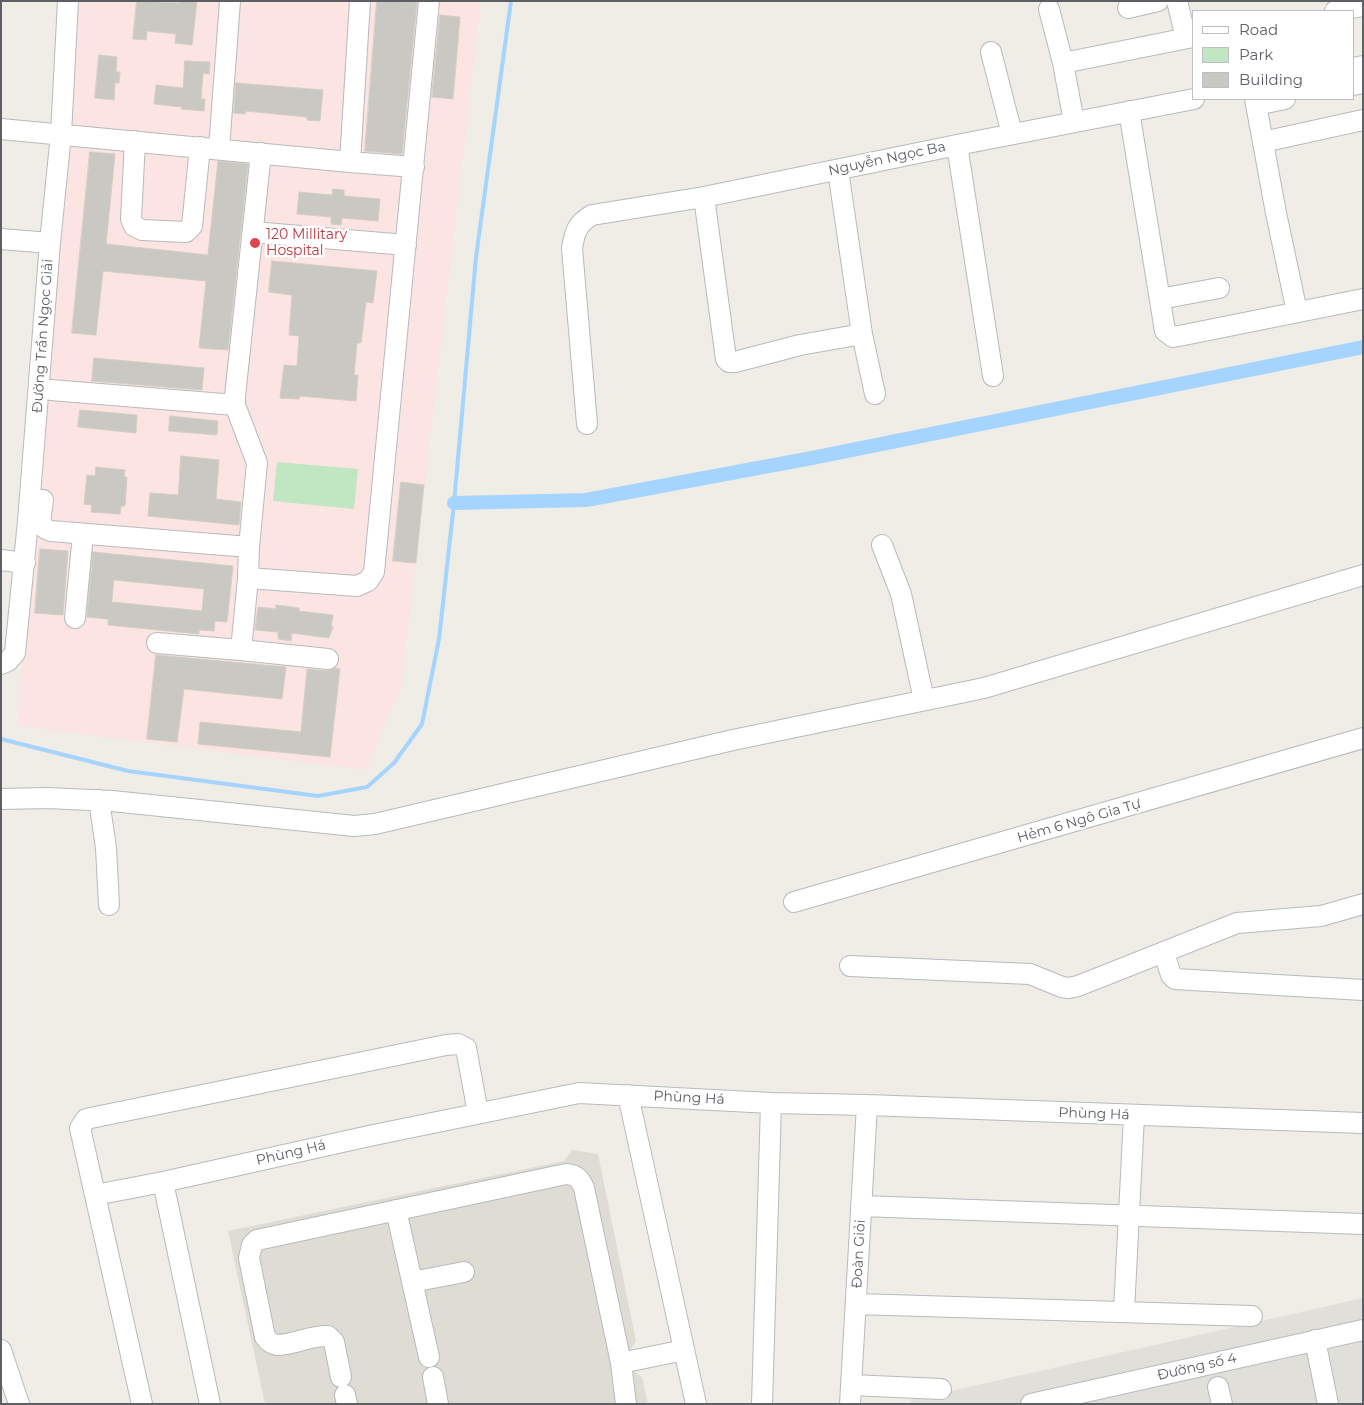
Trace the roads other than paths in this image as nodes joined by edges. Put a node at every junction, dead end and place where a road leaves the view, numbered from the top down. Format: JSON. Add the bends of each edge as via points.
{"nodes":[{"id":1,"x":68,"y":1,"type":"edge"},
{"id":2,"x":230,"y":1,"type":"edge"},
{"id":3,"x":360,"y":1,"type":"edge"},
{"id":4,"x":429,"y":1,"type":"edge"},
{"id":5,"x":1158,"y":1,"type":"edge"},
{"id":6,"x":1176,"y":1,"type":"edge"},
{"id":7,"x":1363,"y":6,"type":"edge"},
{"id":8,"x":1128,"y":8,"type":"dead end"},
{"id":9,"x":1049,"y":9,"type":"dead end"},
{"id":10,"x":1341,"y":10,"type":"edge"},
{"id":11,"x":1189,"y":38,"type":"edge"},
{"id":12,"x":991,"y":52,"type":"dead end"},
{"id":13,"x":1063,"y":63,"type":"junction"},
{"id":14,"x":1192,"y":99,"type":"edge"},
{"id":15,"x":1276,"y":100,"type":"edge"},
{"id":16,"x":1255,"y":102,"type":"edge"},
{"id":17,"x":1129,"y":111,"type":"junction"},
{"id":18,"x":1363,"y":120,"type":"edge"},
{"id":19,"x":1074,"y":122,"type":"junction"},
{"id":20,"x":1,"y":129,"type":"edge"},
{"id":21,"x":61,"y":134,"type":"junction"},
{"id":22,"x":1012,"y":134,"type":"junction"},
{"id":23,"x":136,"y":141,"type":"junction"},
{"id":24,"x":1263,"y":142,"type":"junction"},
{"id":25,"x":956,"y":144,"type":"junction"},
{"id":26,"x":209,"y":148,"type":"junction"},
{"id":27,"x":261,"y":154,"type":"junction"},
{"id":28,"x":350,"y":162,"type":"junction"},
{"id":29,"x":414,"y":168,"type":"junction"},
{"id":30,"x":838,"y":170,"type":"junction"},
{"id":31,"x":704,"y":197,"type":"junction"},
{"id":32,"x":252,"y":232,"type":"junction"},
{"id":33,"x":1,"y":238,"type":"edge"},
{"id":34,"x":406,"y":245,"type":"junction"},
{"id":35,"x":56,"y":249,"type":"junction"},
{"id":36,"x":1219,"y":288,"type":"dead end"},
{"id":37,"x":1160,"y":299,"type":"junction"},
{"id":38,"x":1363,"y":299,"type":"edge"},
{"id":39,"x":1297,"y":312,"type":"junction"},
{"id":40,"x":862,"y":334,"type":"junction"},
{"id":41,"x":993,"y":376,"type":"dead end"},
{"id":42,"x":51,"y":390,"type":"junction"},
{"id":43,"x":875,"y":394,"type":"dead end"},
{"id":44,"x":235,"y":405,"type":"junction"},
{"id":45,"x":587,"y":424,"type":"dead end"},
{"id":46,"x":83,"y":534,"type":"junction"},
{"id":47,"x":882,"y":545,"type":"dead end"},
{"id":48,"x":249,"y":547,"type":"junction"},
{"id":49,"x":1,"y":560,"type":"edge"},
{"id":50,"x":25,"y":563,"type":"junction"},
{"id":51,"x":1363,"y":575,"type":"edge"},
{"id":52,"x":248,"y":578,"type":"junction"},
{"id":53,"x":75,"y":618,"type":"dead end"},
{"id":54,"x":900,"y":618,"type":"dead end"},
{"id":55,"x":157,"y":643,"type":"dead end"},
{"id":56,"x":241,"y":650,"type":"junction"},
{"id":57,"x":328,"y":659,"type":"dead end"},
{"id":58,"x":1,"y":664,"type":"edge"},
{"id":59,"x":922,"y":694,"type":"junction"},
{"id":60,"x":1363,"y":738,"type":"edge"},
{"id":61,"x":1,"y":799,"type":"edge"},
{"id":62,"x":99,"y":800,"type":"junction"},
{"id":63,"x":794,"y":902,"type":"dead end"},
{"id":64,"x":1363,"y":904,"type":"edge"},
{"id":65,"x":109,"y":905,"type":"dead end"},
{"id":66,"x":1164,"y":953,"type":"junction"},
{"id":67,"x":850,"y":966,"type":"dead end"},
{"id":68,"x":1363,"y":990,"type":"edge"},
{"id":69,"x":628,"y":1094,"type":"junction"},
{"id":70,"x":771,"y":1103,"type":"junction"},
{"id":71,"x":867,"y":1105,"type":"junction"},
{"id":72,"x":478,"y":1113,"type":"junction"},
{"id":73,"x":1134,"y":1116,"type":"junction"},
{"id":74,"x":1363,"y":1123,"type":"edge"},
{"id":75,"x":163,"y":1182,"type":"junction"},
{"id":76,"x":95,"y":1195,"type":"junction"},
{"id":77,"x":861,"y":1206,"type":"junction"},
{"id":78,"x":396,"y":1210,"type":"junction"},
{"id":79,"x":1128,"y":1214,"type":"junction"},
{"id":80,"x":1363,"y":1224,"type":"edge"},
{"id":81,"x":464,"y":1272,"type":"dead end"},
{"id":82,"x":412,"y":1282,"type":"junction"},
{"id":83,"x":856,"y":1304,"type":"junction"},
{"id":84,"x":1124,"y":1311,"type":"junction"},
{"id":85,"x":1252,"y":1316,"type":"dead end"},
{"id":86,"x":1363,"y":1330,"type":"edge"},
{"id":87,"x":1315,"y":1340,"type":"junction"},
{"id":88,"x":1,"y":1350,"type":"edge"},
{"id":89,"x":684,"y":1350,"type":"junction"},
{"id":90,"x":429,"y":1357,"type":"dead end"},
{"id":91,"x":621,"y":1363,"type":"junction"},
{"id":92,"x":5,"y":1374,"type":"edge"},
{"id":93,"x":433,"y":1377,"type":"dead end"},
{"id":94,"x":941,"y":1389,"type":"dead end"},
{"id":95,"x":344,"y":1392,"type":"edge"},
{"id":96,"x":851,"y":1394,"type":"edge"},
{"id":97,"x":19,"y":1404,"type":"edge"},
{"id":98,"x":142,"y":1404,"type":"edge"},
{"id":99,"x":210,"y":1404,"type":"edge"},
{"id":100,"x":438,"y":1404,"type":"edge"},
{"id":101,"x":626,"y":1404,"type":"edge"},
{"id":102,"x":696,"y":1404,"type":"edge"},
{"id":103,"x":762,"y":1404,"type":"edge"},
{"id":104,"x":1031,"y":1404,"type":"edge"},
{"id":105,"x":1328,"y":1404,"type":"edge"}],
"edges":[{"from":1,"to":21,"type":"street","name":"Đường Trần Ngọc Giải"},
{"from":2,"to":26,"type":"street"},
{"from":3,"to":28,"type":"street"},
{"from":4,"to":29,"type":"street"},
{"from":5,"to":8,"type":"street"},
{"from":6,"to":11,"type":"street"},
{"from":7,"to":10,"type":"street"},
{"from":9,"to":13,"type":"street"},
{"from":11,"to":13,"type":"street"},
{"from":12,"to":22,"type":"street"},
{"from":13,"to":19,"type":"street"},
{"from":14,"to":17,"type":"street","name":"Nguyễn Ngọc Ba"},
{"from":15,"to":16,"type":"street"},
{"from":16,"to":24,"type":"street"},
{"from":17,"to":19,"type":"street","name":"Nguyễn Ngọc Ba"},
{"from":17,"to":37,"type":"street"},
{"from":18,"to":24,"type":"street"},
{"from":19,"to":22,"type":"street","name":"Nguyễn Ngọc Ba"},
{"from":20,"to":21,"type":"street"},
{"from":21,"to":23,"type":"street"},
{"from":21,"to":35,"type":"street","name":"Đường Trần Ngọc Giải"},
{"from":22,"to":25,"type":"street","name":"Nguyễn Ngọc Ba"},
{"from":23,"to":26,"type":"street"},
{"from":23,"to":26,"type":"street","via":[[131,219],[134,226],[142,230],[186,232],[192,226]]},
{"from":24,"to":39,"type":"street"},
{"from":25,"to":30,"type":"street","name":"Nguyễn Ngọc Ba"},
{"from":25,"to":41,"type":"street"},
{"from":26,"to":27,"type":"street"},
{"from":27,"to":28,"type":"street"},
{"from":27,"to":32,"type":"street"},
{"from":28,"to":29,"type":"street"},
{"from":29,"to":34,"type":"street"},
{"from":30,"to":31,"type":"street","name":"Nguyễn Ngọc Ba"},
{"from":30,"to":40,"type":"street"},
{"from":31,"to":40,"type":"street","via":[[729,362]]},
{"from":31,"to":45,"type":"street","name":"Nguyễn Ngọc Ba","via":[[592,215],[581,222],[575,233],[572,248]]},
{"from":32,"to":34,"type":"street"},
{"from":32,"to":44,"type":"street"},
{"from":33,"to":35,"type":"street"},
{"from":34,"to":52,"type":"street","via":[[374,572],[368,581],[357,586]]},
{"from":35,"to":42,"type":"street"},
{"from":35,"to":50,"type":"street","name":"Đường Trần Ngọc Giải"},
{"from":36,"to":37,"type":"street"},
{"from":37,"to":39,"type":"street","via":[[1166,330],[1173,337]]},
{"from":38,"to":39,"type":"street"},
{"from":40,"to":43,"type":"street"},
{"from":42,"to":44,"type":"street"},
{"from":42,"to":46,"type":"street","via":[[41,524],[51,531]]},
{"from":44,"to":48,"type":"street","via":[[258,463]]},
{"from":46,"to":48,"type":"street"},
{"from":46,"to":53,"type":"street"},
{"from":47,"to":59,"type":"street","via":[[900,588]]},
{"from":48,"to":52,"type":"street"},
{"from":49,"to":50,"type":"street"},
{"from":50,"to":58,"type":"street","name":"Đường Trần Ngọc Giải","via":[[15,653]]},
{"from":51,"to":59,"type":"street","via":[[1015,680]]},
{"from":52,"to":56,"type":"street"},
{"from":54,"to":59,"type":"street","via":[[912,678]]},
{"from":55,"to":56,"type":"street"},
{"from":56,"to":57,"type":"street"},
{"from":59,"to":62,"type":"street","via":[[364,826]]},
{"from":60,"to":63,"type":"street","name":"Hẻm 6 Ngô Gia Tự"},
{"from":61,"to":62,"type":"street"},
{"from":62,"to":65,"type":"street"},
{"from":64,"to":66,"type":"street","via":[[1321,916],[1238,923]]},
{"from":66,"to":67,"type":"street","via":[[1069,988],[1030,974]]},
{"from":66,"to":68,"type":"street","via":[[1171,975],[1176,979]]},
{"from":69,"to":70,"type":"street","name":"Phùng Há"},
{"from":69,"to":72,"type":"street","name":"Phùng Há","via":[[579,1093]]},
{"from":69,"to":89,"type":"street"},
{"from":70,"to":71,"type":"street","name":"Phùng Há"},
{"from":70,"to":103,"type":"street"},
{"from":71,"to":73,"type":"street","name":"Phùng Há"},
{"from":71,"to":77,"type":"street","name":"Đoàn Giỏi"},
{"from":72,"to":75,"type":"street","name":"Phùng Há"},
{"from":72,"to":76,"type":"street","via":[[466,1048],[446,1044],[86,1119],[80,1128]]},
{"from":73,"to":74,"type":"street","name":"Phùng Há"},
{"from":73,"to":79,"type":"street"},
{"from":75,"to":76,"type":"street","name":"Phùng Há"},
{"from":75,"to":99,"type":"street"},
{"from":76,"to":98,"type":"street"},
{"from":77,"to":79,"type":"street"},
{"from":77,"to":83,"type":"street","name":"Đoàn Giỏi"},
{"from":78,"to":82,"type":"street"},
{"from":78,"to":91,"type":"street","via":[[573,1175],[580,1180]]},
{"from":78,"to":95,"type":"street","via":[[263,1237],[250,1250],[265,1337],[278,1345],[328,1336],[334,1342]]},
{"from":79,"to":80,"type":"street"},
{"from":79,"to":84,"type":"street"},
{"from":81,"to":82,"type":"street"},
{"from":82,"to":90,"type":"street"},
{"from":83,"to":84,"type":"street"},
{"from":83,"to":96,"type":"street","name":"Đoàn Giỏi"},
{"from":84,"to":85,"type":"street"},
{"from":86,"to":87,"type":"street","name":"Đường số 4"},
{"from":87,"to":104,"type":"street","name":"Đường số 4"},
{"from":87,"to":105,"type":"street"},
{"from":88,"to":92,"type":"street"},
{"from":89,"to":91,"type":"street"},
{"from":89,"to":102,"type":"street"},
{"from":91,"to":101,"type":"street"},
{"from":92,"to":97,"type":"street"},
{"from":93,"to":100,"type":"street"},
{"from":94,"to":96,"type":"street"}]}
